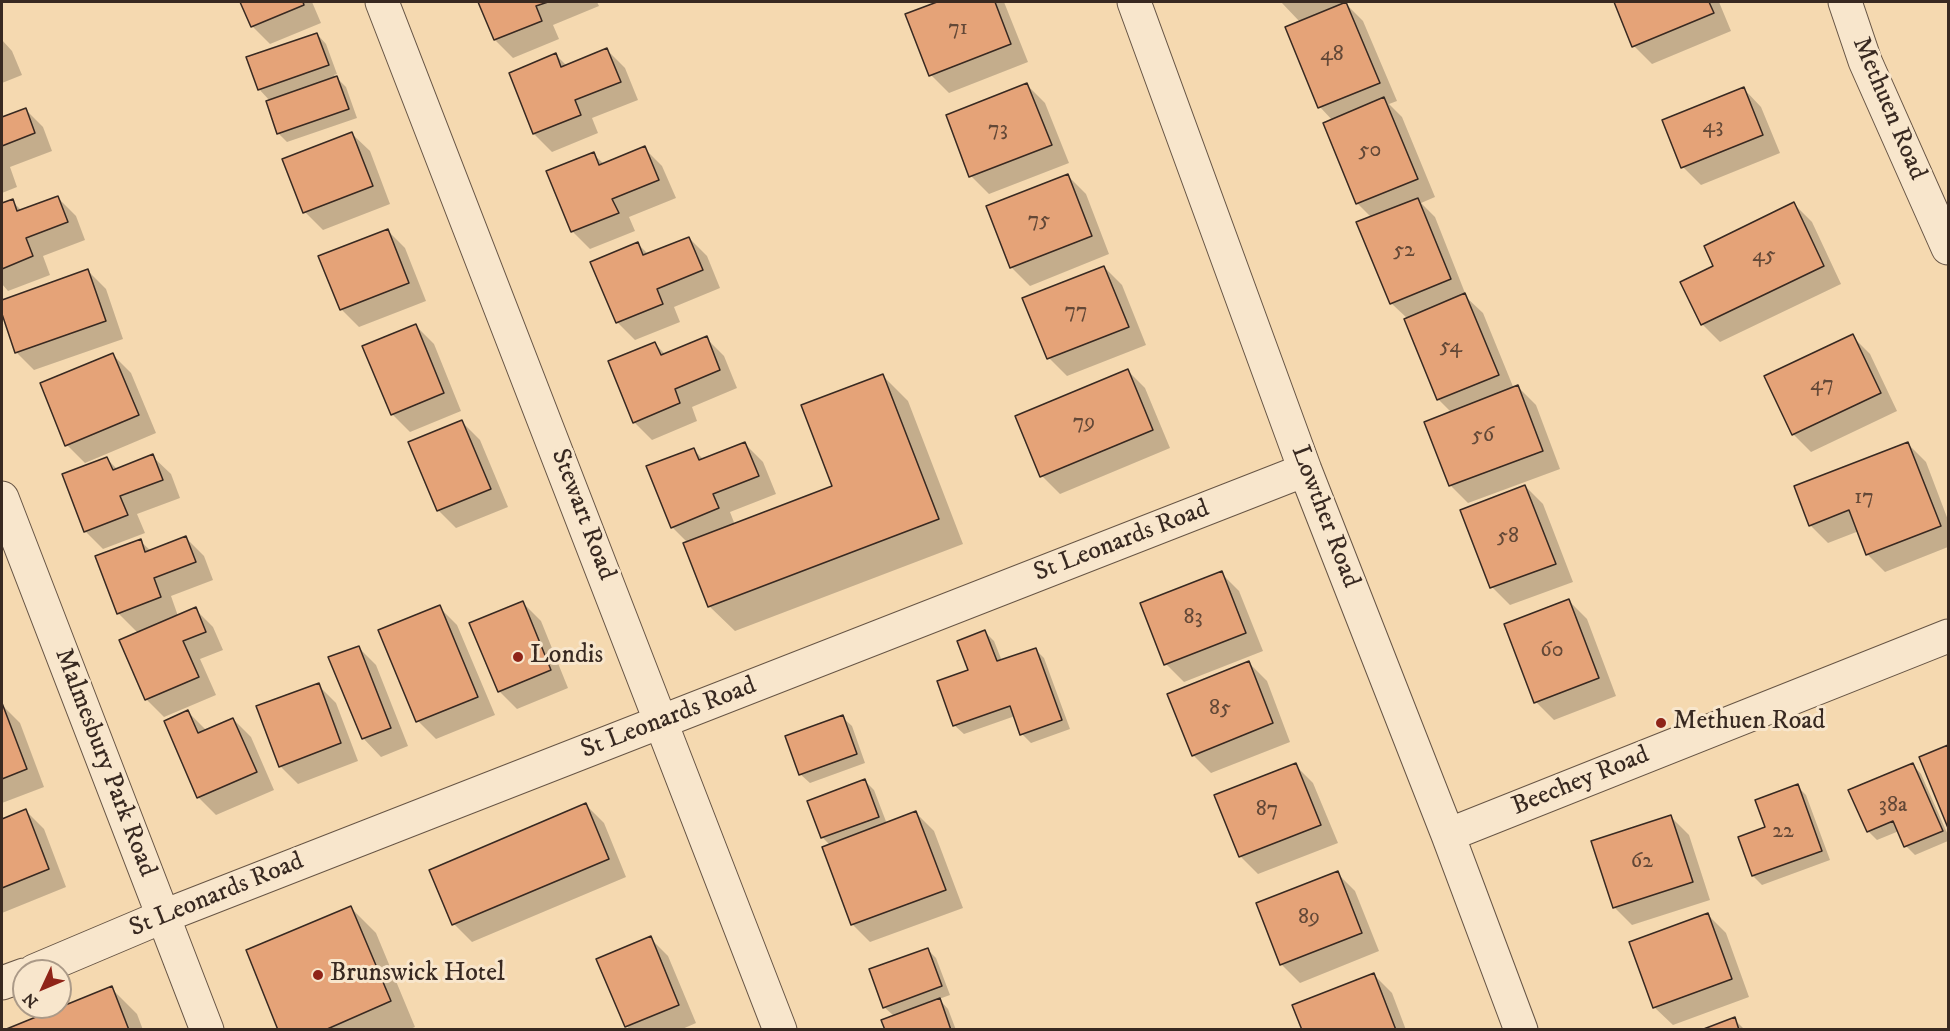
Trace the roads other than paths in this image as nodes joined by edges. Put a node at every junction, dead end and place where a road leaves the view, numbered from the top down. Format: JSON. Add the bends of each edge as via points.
{"nodes":[{"id":1,"x":382,"y":2,"type":"edge"},
{"id":2,"x":1134,"y":2,"type":"edge"},
{"id":3,"x":1845,"y":2,"type":"edge"},
{"id":4,"x":1948,"y":248,"type":"edge"},
{"id":5,"x":1305,"y":470,"type":"junction"},
{"id":6,"x":2,"y":498,"type":"edge"},
{"id":7,"x":1948,"y":636,"type":"edge"},
{"id":8,"x":663,"y":722,"type":"junction"},
{"id":9,"x":1448,"y":835,"type":"junction"},
{"id":10,"x":164,"y":916,"type":"junction"},
{"id":11,"x":62,"y":959,"type":"edge"},
{"id":12,"x":207,"y":1029,"type":"edge"},
{"id":13,"x":780,"y":1029,"type":"edge"},
{"id":14,"x":1521,"y":1029,"type":"edge"}],
"edges":[{"from":1,"to":8,"type":"street","name":"Stewart Road"},
{"from":2,"to":5,"type":"street","name":"Lowther Road"},
{"from":3,"to":4,"type":"street","name":"Methuen Road","via":[[1865,60]]},
{"from":5,"to":8,"type":"street","name":"St Leonards Road"},
{"from":5,"to":9,"type":"street","name":"Lowther Road"},
{"from":6,"to":10,"type":"street","name":"Malmesbury Park Road"},
{"from":7,"to":9,"type":"street","name":"Beechey Road"},
{"from":8,"to":10,"type":"street","name":"St Leonards Road"},
{"from":8,"to":13,"type":"street","name":"Stewart Road"},
{"from":9,"to":14,"type":"street","name":"Lowther Road"},
{"from":10,"to":11,"type":"street","name":"St Leonards Road"},
{"from":10,"to":12,"type":"street","name":"Malmesbury Park Road"}]}
